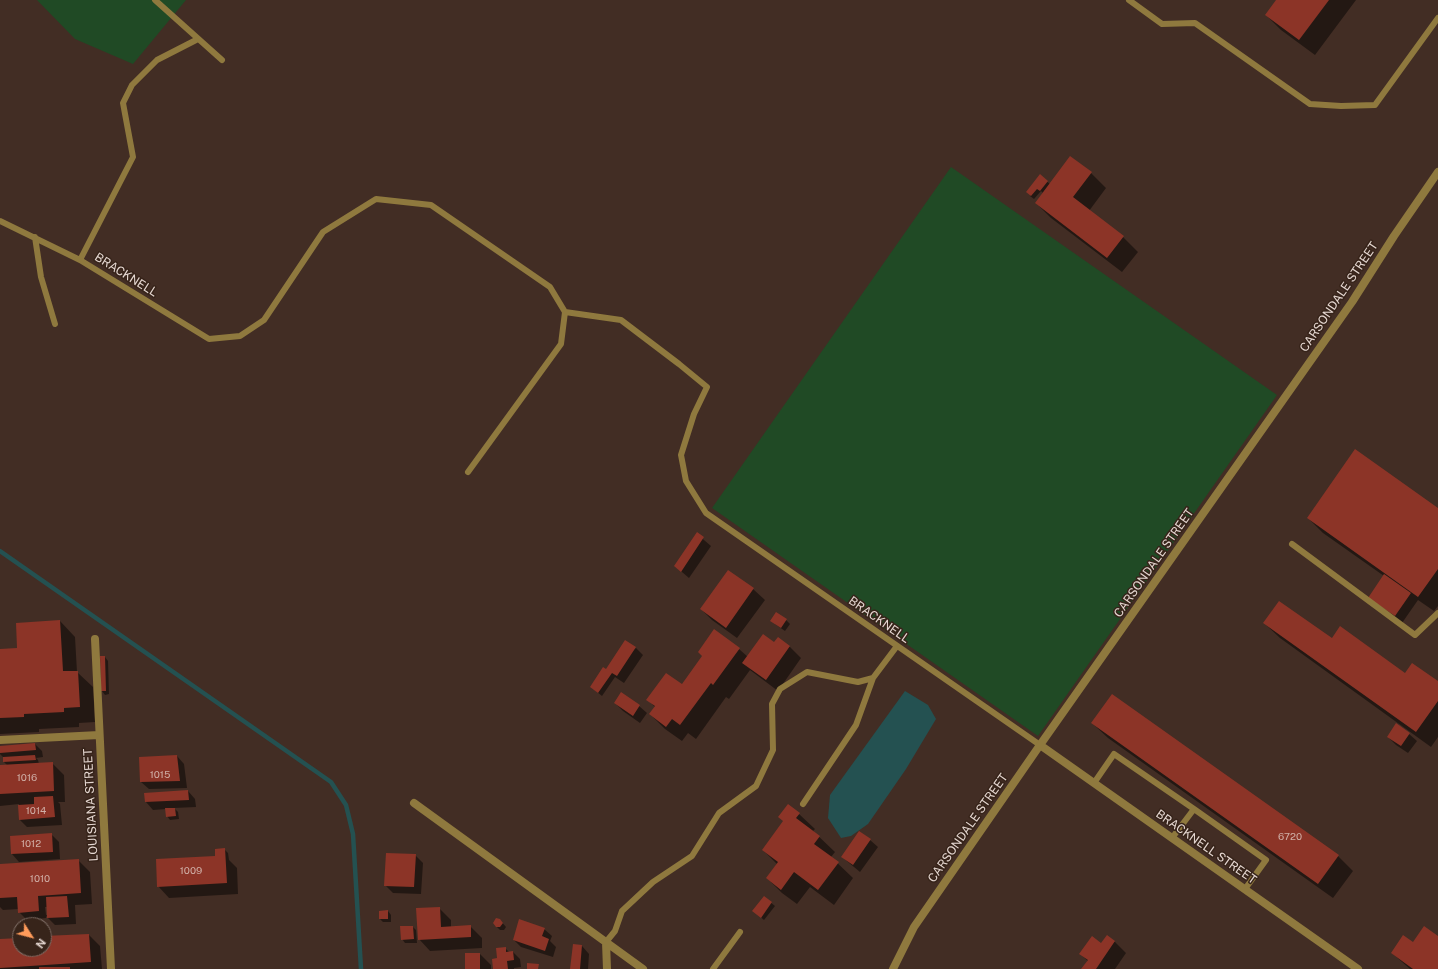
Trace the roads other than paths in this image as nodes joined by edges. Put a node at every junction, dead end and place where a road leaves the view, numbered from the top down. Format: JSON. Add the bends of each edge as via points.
{"nodes":[{"id":1,"x":155,"y":0,"type":"edge"},
{"id":2,"x":1129,"y":0,"type":"edge"},
{"id":3,"x":1438,"y":18,"type":"edge"},
{"id":4,"x":198,"y":39,"type":"junction"},
{"id":5,"x":222,"y":60,"type":"dead end"},
{"id":6,"x":1438,"y":172,"type":"edge"},
{"id":7,"x":0,"y":221,"type":"edge"},
{"id":8,"x":35,"y":237,"type":"junction"},
{"id":9,"x":80,"y":260,"type":"junction"},
{"id":10,"x":565,"y":312,"type":"junction"},
{"id":11,"x":56,"y":324,"type":"dead end"},
{"id":12,"x":468,"y":472,"type":"dead end"},
{"id":13,"x":1292,"y":544,"type":"dead end"},
{"id":14,"x":1438,"y":613,"type":"edge"},
{"id":15,"x":95,"y":639,"type":"dead end"},
{"id":16,"x":897,"y":646,"type":"junction"},
{"id":17,"x":874,"y":678,"type":"junction"},
{"id":18,"x":99,"y":735,"type":"junction"},
{"id":19,"x":0,"y":740,"type":"edge"},
{"id":20,"x":1040,"y":746,"type":"junction"},
{"id":21,"x":1094,"y":783,"type":"junction"},
{"id":22,"x":414,"y":802,"type":"dead end"},
{"id":23,"x":803,"y":804,"type":"dead end"},
{"id":24,"x":1194,"y":809,"type":"junction"},
{"id":25,"x":1172,"y":838,"type":"junction"},
{"id":26,"x":1245,"y":890,"type":"junction"},
{"id":27,"x":740,"y":932,"type":"dead end"},
{"id":28,"x":606,"y":942,"type":"junction"},
{"id":29,"x":111,"y":969,"type":"edge"},
{"id":30,"x":607,"y":969,"type":"edge"},
{"id":31,"x":643,"y":969,"type":"edge"},
{"id":32,"x":713,"y":969,"type":"edge"},
{"id":33,"x":893,"y":969,"type":"edge"},
{"id":34,"x":1358,"y":969,"type":"edge"}],
"edges":[{"from":1,"to":4,"type":"lane"},
{"from":2,"to":3,"type":"lane","via":[[1162,24],[1195,23],[1310,104],[1341,106],[1375,105]]},
{"from":4,"to":5,"type":"lane"},
{"from":4,"to":9,"type":"lane","via":[[157,60],[132,85],[123,103],[132,157]]},
{"from":6,"to":20,"type":"street","name":"CARSONDALE STREET","via":[[1352,302]]},
{"from":7,"to":8,"type":"lane","name":"BRACKNELL"},
{"from":8,"to":9,"type":"lane","name":"BRACKNELL"},
{"from":8,"to":11,"type":"lane","via":[[40,277]]},
{"from":9,"to":10,"type":"lane","name":"BRACKNELL","via":[[210,339],[240,336],[264,320],[323,232],[376,199],[432,205],[550,287]]},
{"from":10,"to":12,"type":"lane","via":[[561,344]]},
{"from":10,"to":16,"type":"lane","name":"BRACKNELL","via":[[621,320],[707,387],[694,414],[681,455],[686,481],[706,513]]},
{"from":13,"to":14,"type":"lane","via":[[1415,635]]},
{"from":15,"to":18,"type":"street","name":"LOUISIANA STREET"},
{"from":16,"to":17,"type":"lane"},
{"from":16,"to":20,"type":"lane","name":"BRACKNELL"},
{"from":17,"to":23,"type":"lane","via":[[856,725]]},
{"from":17,"to":28,"type":"lane","via":[[858,682],[807,672],[780,689],[772,704],[773,750],[756,786],[719,813],[692,856],[653,882],[622,911],[615,932]]},
{"from":18,"to":19,"type":"street"},
{"from":18,"to":29,"type":"street","name":"LOUISIANA STREET"},
{"from":20,"to":21,"type":"street","name":"BRACKNELL STREET"},
{"from":20,"to":33,"type":"street","name":"CARSONDALE STREET","via":[[914,927]]},
{"from":21,"to":24,"type":"lane","via":[[1114,754]]},
{"from":21,"to":25,"type":"street","name":"BRACKNELL STREET"},
{"from":22,"to":28,"type":"street"},
{"from":24,"to":25,"type":"lane"},
{"from":24,"to":26,"type":"lane","via":[[1266,860]]},
{"from":25,"to":26,"type":"street","name":"BRACKNELL STREET"},
{"from":26,"to":34,"type":"street","name":"BRACKNELL STREET"},
{"from":27,"to":32,"type":"lane"},
{"from":28,"to":30,"type":"street"},
{"from":28,"to":31,"type":"street"}]}
